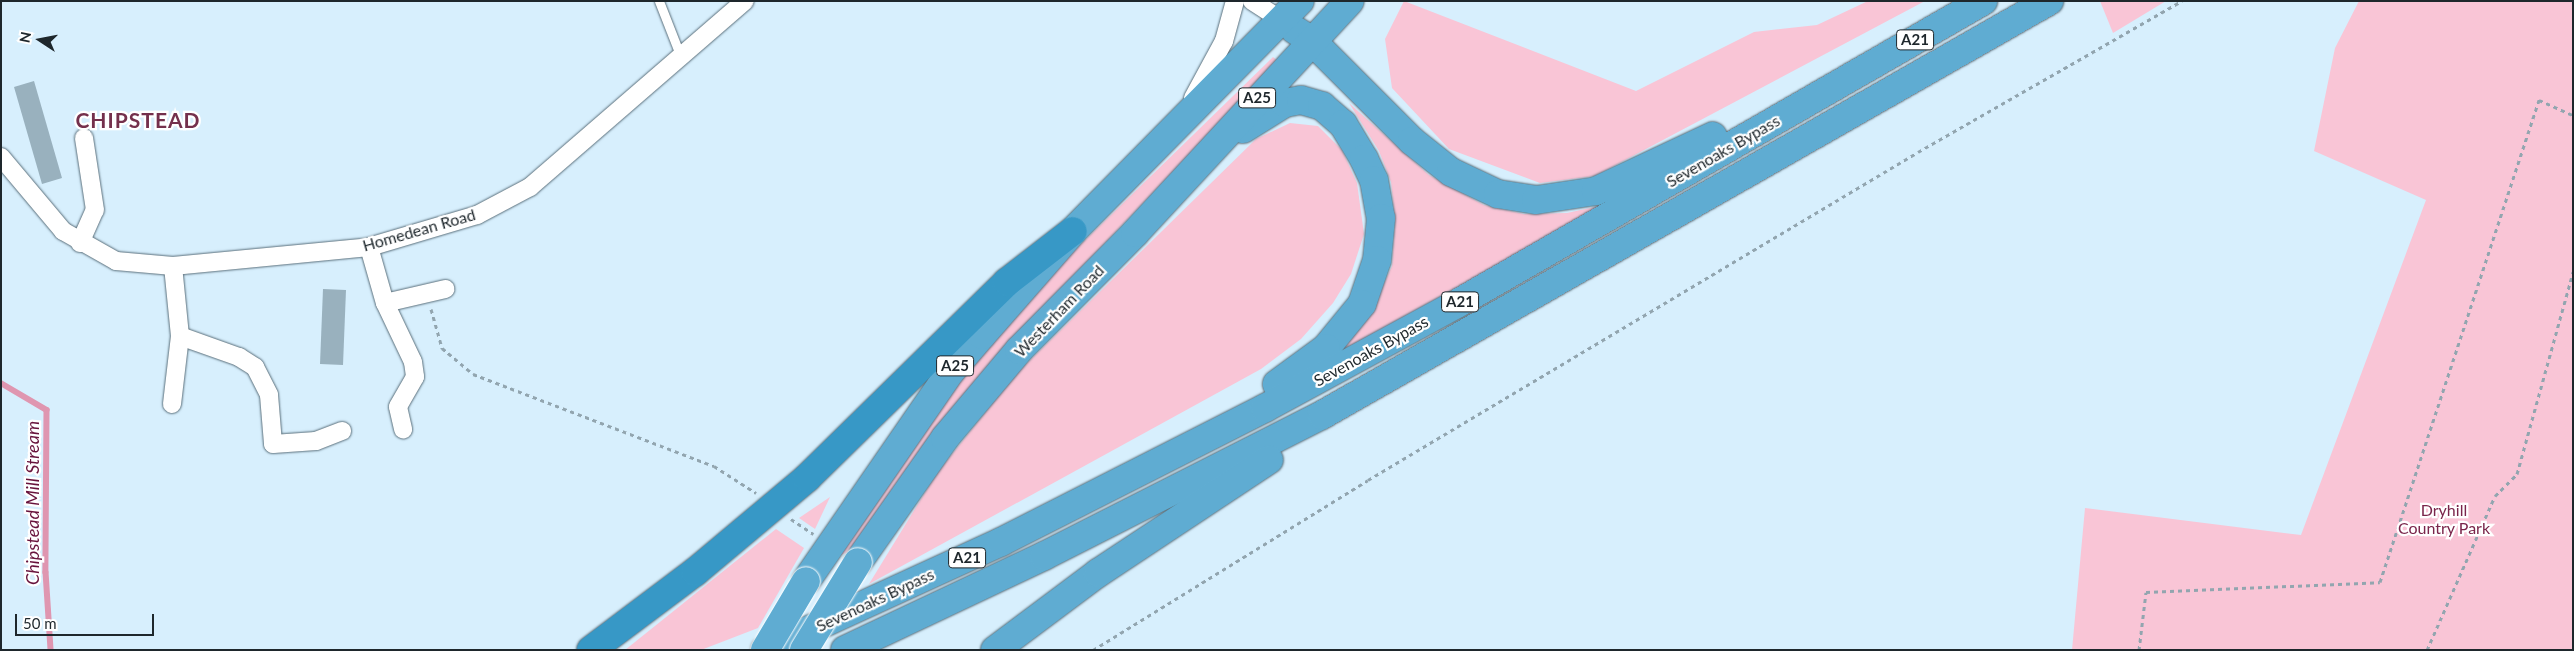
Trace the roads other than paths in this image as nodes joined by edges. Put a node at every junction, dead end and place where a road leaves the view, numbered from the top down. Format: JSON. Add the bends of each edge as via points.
{"nodes":[{"id":1,"x":659,"y":1,"type":"edge"},
{"id":2,"x":745,"y":1,"type":"edge"},
{"id":3,"x":1235,"y":1,"type":"edge"},
{"id":4,"x":1252,"y":1,"type":"edge"},
{"id":5,"x":1350,"y":1,"type":"edge"},
{"id":6,"x":1983,"y":1,"type":"edge"},
{"id":7,"x":2049,"y":1,"type":"edge"},
{"id":8,"x":1291,"y":11,"type":"edge"},
{"id":9,"x":1311,"y":40,"type":"junction"},
{"id":10,"x":680,"y":55,"type":"junction"},
{"id":11,"x":1847,"y":79,"type":"junction"},
{"id":12,"x":1182,"y":118,"type":"junction"},
{"id":13,"x":84,"y":138,"type":"dead end"},
{"id":14,"x":1,"y":157,"type":"edge"},
{"id":15,"x":1204,"y":158,"type":"junction"},
{"id":16,"x":1073,"y":231,"type":"junction"},
{"id":17,"x":80,"y":244,"type":"junction"},
{"id":18,"x":369,"y":247,"type":"junction"},
{"id":19,"x":173,"y":266,"type":"junction"},
{"id":20,"x":445,"y":289,"type":"dead end"},
{"id":21,"x":385,"y":303,"type":"junction"},
{"id":22,"x":180,"y":336,"type":"junction"},
{"id":23,"x":1399,"y":374,"type":"junction"},
{"id":24,"x":172,"y":404,"type":"dead end"},
{"id":25,"x":403,"y":429,"type":"dead end"},
{"id":26,"x":342,"y":431,"type":"dead end"},
{"id":27,"x":1066,"y":510,"type":"junction"},
{"id":28,"x":591,"y":650,"type":"edge"},
{"id":29,"x":765,"y":650,"type":"edge"},
{"id":30,"x":804,"y":650,"type":"edge"},
{"id":31,"x":845,"y":650,"type":"edge"},
{"id":32,"x":995,"y":650,"type":"edge"}],
"edges":[{"from":1,"to":10,"type":"lane"},
{"from":2,"to":10,"type":"street","name":"Homedean Road"},
{"from":3,"to":12,"type":"street","via":[[1224,41]]},
{"from":4,"to":8,"type":"street"},
{"from":5,"to":9,"type":"highway","name":"Westerham Road","number":"A25"},
{"from":6,"to":11,"type":"highway","name":"Sevenoaks Bypass","number":"A21"},
{"from":7,"to":23,"type":"highway","name":"Sevenoaks Bypass","number":"A21"},
{"from":8,"to":9,"type":"highway"},
{"from":8,"to":12,"type":"highway","number":"A25"},
{"from":9,"to":11,"type":"highway","via":[[1392,123],[1452,172],[1490,192],[1536,200],[1577,196],[1616,185],[1759,111]]},
{"from":9,"to":15,"type":"highway","name":"Westerham Road","number":"A25"},
{"from":10,"to":18,"type":"street","name":"Homedean Road","via":[[530,187],[477,215]]},
{"from":11,"to":27,"type":"highway","name":"Sevenoaks Bypass","number":"A21","via":[[1395,338]]},
{"from":12,"to":16,"type":"highway","number":"A25"},
{"from":13,"to":17,"type":"street","via":[[95,210]]},
{"from":14,"to":17,"type":"street","name":"Homedean Road","via":[[44,213]]},
{"from":15,"to":27,"type":"highway","via":[[1267,111],[1285,103],[1313,103],[1332,113],[1364,158],[1378,198],[1380,245],[1368,290],[1340,334],[1303,368]]},
{"from":15,"to":30,"type":"highway","name":"Westerham Road","number":"A25","bridge":true,"via":[[1019,350],[945,438],[858,562]]},
{"from":16,"to":28,"type":"highway","via":[[1007,282],[841,446],[774,506]]},
{"from":16,"to":29,"type":"highway","number":"A25","bridge":true,"via":[[951,371],[831,543]]},
{"from":17,"to":19,"type":"street","name":"Homedean Road","via":[[123,262]]},
{"from":18,"to":19,"type":"street","name":"Homedean Road"},
{"from":18,"to":21,"type":"street"},
{"from":19,"to":22,"type":"street"},
{"from":20,"to":21,"type":"street"},
{"from":21,"to":25,"type":"street","via":[[414,362],[414,377],[398,407]]},
{"from":22,"to":24,"type":"street"},
{"from":22,"to":26,"type":"street","via":[[239,357],[255,367],[269,395],[273,444],[316,441]]},
{"from":23,"to":31,"type":"highway","name":"Sevenoaks Bypass","number":"A21","via":[[1128,515]]},
{"from":23,"to":32,"type":"highway","via":[[1098,573]]},
{"from":27,"to":29,"type":"highway","name":"Sevenoaks Bypass","number":"A21"}]}
